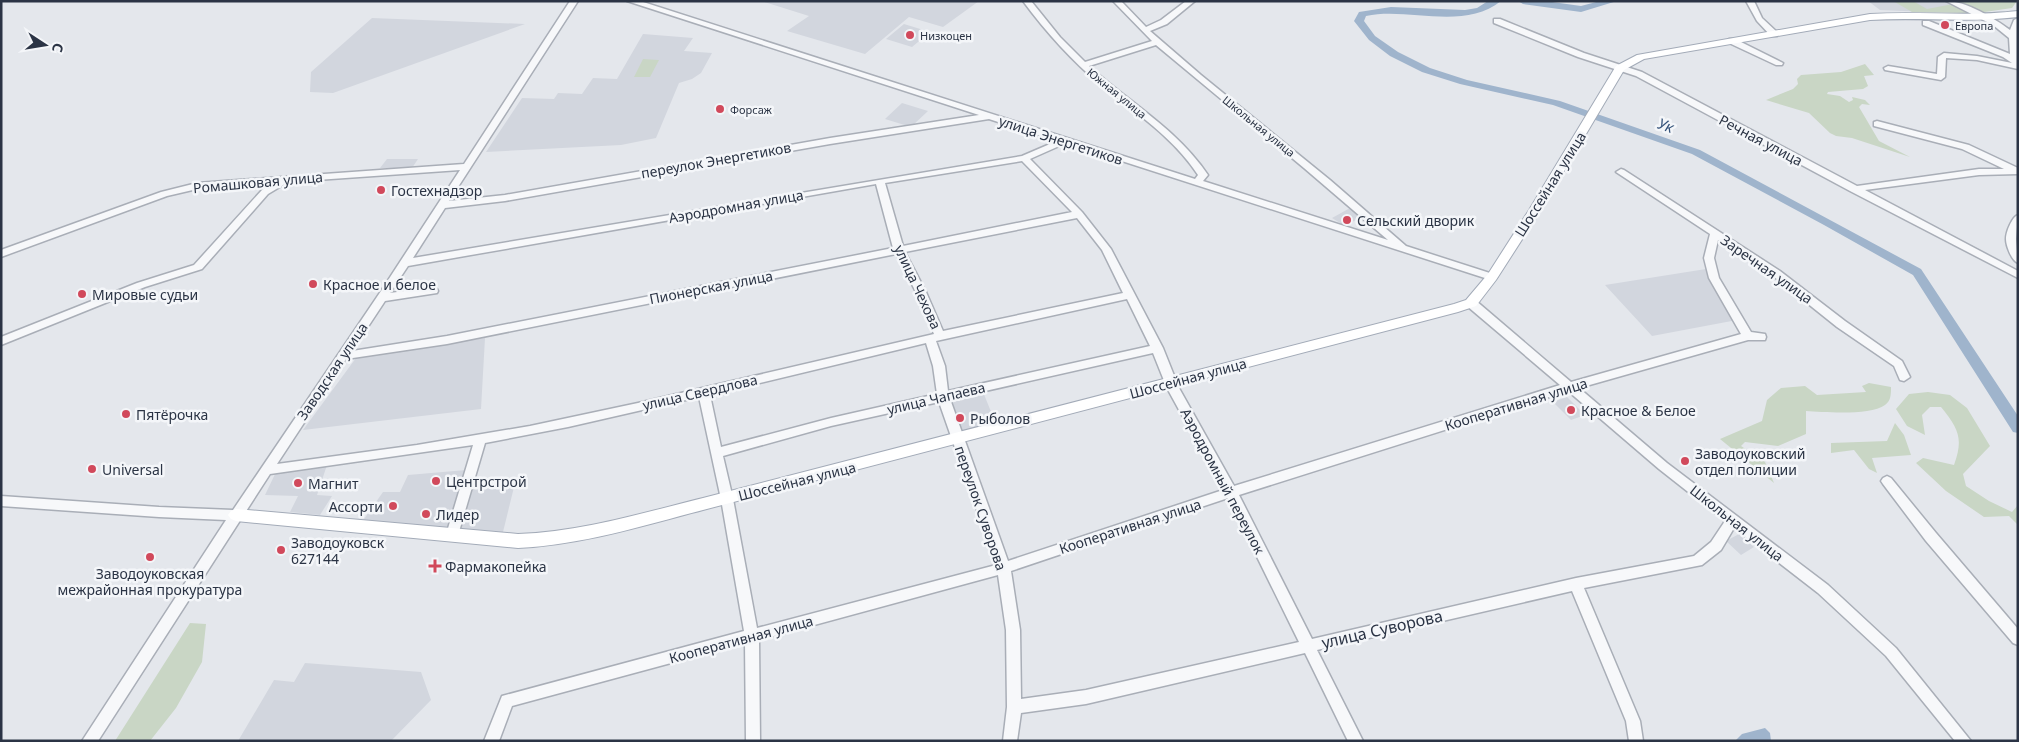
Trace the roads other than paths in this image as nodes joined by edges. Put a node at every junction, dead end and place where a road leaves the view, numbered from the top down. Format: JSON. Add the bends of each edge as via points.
{"nodes":[{"id":1,"x":574,"y":1,"type":"edge"},
{"id":2,"x":631,"y":1,"type":"edge"},
{"id":3,"x":1027,"y":1,"type":"edge"},
{"id":4,"x":1117,"y":1,"type":"edge"},
{"id":5,"x":1191,"y":1,"type":"edge"},
{"id":6,"x":1750,"y":1,"type":"edge"},
{"id":7,"x":1950,"y":1,"type":"edge"},
{"id":8,"x":2018,"y":14,"type":"edge"},
{"id":9,"x":1985,"y":18,"type":"junction"},
{"id":10,"x":2018,"y":20,"type":"edge"},
{"id":11,"x":1497,"y":21,"type":"dead end"},
{"id":12,"x":1926,"y":23,"type":"dead end"},
{"id":13,"x":1145,"y":30,"type":"junction"},
{"id":14,"x":1774,"y":34,"type":"junction"},
{"id":15,"x":2013,"y":37,"type":"junction"},
{"id":16,"x":1732,"y":41,"type":"junction"},
{"id":17,"x":1159,"y":42,"type":"junction"},
{"id":18,"x":1779,"y":63,"type":"dead end"},
{"id":19,"x":1084,"y":65,"type":"junction"},
{"id":20,"x":2017,"y":66,"type":"edge"},
{"id":21,"x":1620,"y":68,"type":"junction"},
{"id":22,"x":1888,"y":68,"type":"dead end"},
{"id":23,"x":990,"y":117,"type":"junction"},
{"id":24,"x":1876,"y":124,"type":"dead end"},
{"id":25,"x":1064,"y":141,"type":"junction"},
{"id":26,"x":1024,"y":158,"type":"junction"},
{"id":27,"x":466,"y":167,"type":"junction"},
{"id":28,"x":2016,"y":171,"type":"edge"},
{"id":29,"x":1621,"y":172,"type":"dead end"},
{"id":30,"x":288,"y":179,"type":"junction"},
{"id":31,"x":880,"y":181,"type":"junction"},
{"id":32,"x":1197,"y":183,"type":"junction"},
{"id":33,"x":1854,"y":189,"type":"junction"},
{"id":34,"x":441,"y":206,"type":"junction"},
{"id":35,"x":1079,"y":214,"type":"junction"},
{"id":36,"x":2018,"y":218,"type":"edge"},
{"id":37,"x":1715,"y":233,"type":"junction"},
{"id":38,"x":2015,"y":239,"type":"edge"},
{"id":39,"x":1404,"y":249,"type":"junction"},
{"id":40,"x":899,"y":250,"type":"junction"},
{"id":41,"x":1,"y":254,"type":"edge"},
{"id":42,"x":2018,"y":260,"type":"edge"},
{"id":43,"x":404,"y":263,"type":"junction"},
{"id":44,"x":2018,"y":275,"type":"edge"},
{"id":45,"x":1492,"y":277,"type":"junction"},
{"id":46,"x":433,"y":291,"type":"dead end"},
{"id":47,"x":1130,"y":295,"type":"junction"},
{"id":48,"x":381,"y":298,"type":"junction"},
{"id":49,"x":1471,"y":302,"type":"junction"},
{"id":50,"x":935,"y":337,"type":"junction"},
{"id":51,"x":1,"y":341,"type":"edge"},
{"id":52,"x":1157,"y":348,"type":"junction"},
{"id":53,"x":343,"y":356,"type":"junction"},
{"id":54,"x":1904,"y":377,"type":"dead end"},
{"id":55,"x":1172,"y":382,"type":"junction"},
{"id":56,"x":1570,"y":387,"type":"junction"},
{"id":57,"x":704,"y":391,"type":"junction"},
{"id":58,"x":943,"y":397,"type":"junction"},
{"id":59,"x":481,"y":438,"type":"junction"},
{"id":60,"x":958,"y":440,"type":"junction"},
{"id":61,"x":716,"y":453,"type":"junction"},
{"id":62,"x":265,"y":470,"type":"junction"},
{"id":63,"x":1887,"y":481,"type":"dead end"},
{"id":64,"x":1231,"y":492,"type":"junction"},
{"id":65,"x":727,"y":498,"type":"junction"},
{"id":66,"x":1,"y":501,"type":"edge"},
{"id":67,"x":236,"y":514,"type":"junction"},
{"id":68,"x":1732,"y":521,"type":"junction"},
{"id":69,"x":452,"y":536,"type":"junction"},
{"id":70,"x":1004,"y":568,"type":"junction"},
{"id":71,"x":1576,"y":584,"type":"junction"},
{"id":72,"x":752,"y":637,"type":"junction"},
{"id":73,"x":2018,"y":639,"type":"edge"},
{"id":74,"x":1308,"y":646,"type":"junction"},
{"id":75,"x":1014,"y":707,"type":"junction"},
{"id":76,"x":89,"y":741,"type":"edge"},
{"id":77,"x":491,"y":741,"type":"edge"},
{"id":78,"x":754,"y":741,"type":"edge"},
{"id":79,"x":1010,"y":741,"type":"edge"},
{"id":80,"x":1356,"y":741,"type":"edge"},
{"id":81,"x":1636,"y":741,"type":"edge"},
{"id":82,"x":1964,"y":741,"type":"edge"}],
"edges":[{"from":1,"to":27,"type":"street","name":"Заводская улица"},
{"from":2,"to":23,"type":"street","name":"улица Энергетиков"},
{"from":3,"to":19,"type":"street","name":"Южная улица","via":[[1072,56]]},
{"from":4,"to":13,"type":"street","name":"Школьная улица"},
{"from":5,"to":13,"type":"street","via":[[1164,22]]},
{"from":6,"to":14,"type":"street","via":[[1754,13]]},
{"from":7,"to":9,"type":"street"},
{"from":8,"to":9,"type":"main road"},
{"from":9,"to":14,"type":"main road","via":[[1880,16]]},
{"from":9,"to":15,"type":"street","via":[[2005,28]]},
{"from":10,"to":15,"type":"street"},
{"from":11,"to":21,"type":"street","name":"Речная улица"},
{"from":12,"to":20,"type":"street","via":[[2006,56]]},
{"from":13,"to":17,"type":"street","name":"Школьная улица"},
{"from":14,"to":16,"type":"main road"},
{"from":15,"to":20,"type":"street"},
{"from":16,"to":18,"type":"street"},
{"from":16,"to":21,"type":"main road","via":[[1641,58]]},
{"from":17,"to":19,"type":"street"},
{"from":17,"to":39,"type":"street","name":"Школьная улица"},
{"from":19,"to":32,"type":"street","name":"Южная улица","via":[[1195,160],[1203,175]]},
{"from":20,"to":22,"type":"street","via":[[1944,54],[1941,77]]},
{"from":21,"to":33,"type":"street","name":"Речная улица","via":[[1639,74]]},
{"from":21,"to":45,"type":"main road","name":"Шоссейная улица"},
{"from":23,"to":25,"type":"street","name":"улица Энергетиков"},
{"from":23,"to":34,"type":"street","name":"переулок Энергетиков","via":[[830,140],[505,198]]},
{"from":24,"to":28,"type":"street","via":[[1979,153]]},
{"from":25,"to":26,"type":"street","name":"Аэродромная улица"},
{"from":25,"to":32,"type":"street","name":"улица Энергетиков"},
{"from":26,"to":31,"type":"street","name":"Аэродромная улица"},
{"from":26,"to":35,"type":"street","name":"Аэродромный переулок"},
{"from":27,"to":30,"type":"street","name":"Ромашковая улица"},
{"from":27,"to":34,"type":"street","name":"Заводская улица"},
{"from":28,"to":33,"type":"street","via":[[1979,172]]},
{"from":29,"to":37,"type":"street","name":"Заречная улица"},
{"from":30,"to":41,"type":"street","name":"Ромашковая улица","via":[[197,186],[164,194]]},
{"from":30,"to":51,"type":"street","via":[[265,192],[198,267],[141,285]]},
{"from":31,"to":40,"type":"street","name":"улица Чехова"},
{"from":31,"to":43,"type":"street","name":"Аэродромная улица"},
{"from":32,"to":39,"type":"street","name":"улица Энергетиков"},
{"from":33,"to":44,"type":"street","name":"Речная улица"},
{"from":34,"to":43,"type":"street","name":"Заводская улица"},
{"from":35,"to":40,"type":"street","name":"Пионерская улица"},
{"from":35,"to":47,"type":"street","name":"Аэродромный переулок","via":[[1106,249]]},
{"from":36,"to":38,"type":"street"},
{"from":37,"to":54,"type":"street","name":"Заречная улица","via":[[1776,273],[1898,364]]},
{"from":37,"to":56,"type":"street","name":"Кооперативная улица","via":[[1709,258],[1714,278],[1754,336]]},
{"from":38,"to":42,"type":"street"},
{"from":39,"to":45,"type":"street","name":"улица Энергетиков"},
{"from":40,"to":50,"type":"street","name":"улица Чехова","via":[[921,292]]},
{"from":40,"to":53,"type":"street","name":"Пионерская улица","via":[[447,340]]},
{"from":43,"to":48,"type":"street","name":"Заводская улица"},
{"from":45,"to":49,"type":"main road","name":"Шоссейная улица"},
{"from":46,"to":48,"type":"street"},
{"from":47,"to":50,"type":"street","name":"улица Свердлова"},
{"from":47,"to":52,"type":"street","name":"Аэродромный переулок"},
{"from":48,"to":53,"type":"street","name":"Заводская улица"},
{"from":49,"to":55,"type":"main road","name":"Шоссейная улица"},
{"from":49,"to":56,"type":"street","name":"Школьная улица"},
{"from":50,"to":57,"type":"street","name":"улица Свердлова"},
{"from":50,"to":58,"type":"street","name":"переулок Суворова"},
{"from":52,"to":55,"type":"street","name":"Аэродромный переулок"},
{"from":52,"to":58,"type":"street","name":"улица Чапаева"},
{"from":53,"to":62,"type":"street","name":"Заводская улица"},
{"from":55,"to":60,"type":"main road","name":"Шоссейная улица"},
{"from":55,"to":64,"type":"street","name":"Аэродромный переулок"},
{"from":56,"to":64,"type":"street","name":"Кооперативная улица"},
{"from":56,"to":68,"type":"street","name":"Школьная улица"},
{"from":57,"to":59,"type":"street","name":"улица Свердлова","via":[[566,423]]},
{"from":57,"to":61,"type":"street"},
{"from":58,"to":60,"type":"street","name":"переулок Суворова"},
{"from":58,"to":61,"type":"street","name":"улица Чапаева","via":[[831,422]]},
{"from":59,"to":62,"type":"street","name":"улица Свердлова"},
{"from":59,"to":69,"type":"street"},
{"from":60,"to":65,"type":"main road","name":"Шоссейная улица"},
{"from":60,"to":70,"type":"street","name":"переулок Суворова"},
{"from":61,"to":65,"type":"street"},
{"from":62,"to":67,"type":"street","name":"Заводская улица"},
{"from":63,"to":73,"type":"street"},
{"from":64,"to":70,"type":"street","name":"Кооперативная улица"},
{"from":64,"to":74,"type":"street","name":"Аэродромный переулок"},
{"from":65,"to":69,"type":"main road","name":"Шоссейная улица","via":[[595,532],[547,540]]},
{"from":65,"to":72,"type":"street"},
{"from":66,"to":67,"type":"street"},
{"from":67,"to":69,"type":"main road","name":"Шоссейная улица"},
{"from":67,"to":76,"type":"street","name":"Заводская улица"},
{"from":68,"to":71,"type":"street","name":"улица Суворова","via":[[1716,546],[1697,561]]},
{"from":68,"to":82,"type":"street","name":"Школьная улица","via":[[1823,589],[1891,652]]},
{"from":70,"to":72,"type":"street","name":"Кооперативная улица"},
{"from":70,"to":75,"type":"street","name":"переулок Суворова","via":[[1013,630]]},
{"from":71,"to":74,"type":"street","name":"улица Суворова"},
{"from":71,"to":81,"type":"street","via":[[1634,721]]},
{"from":72,"to":77,"type":"street","name":"Кооперативная улица","via":[[507,701]]},
{"from":72,"to":78,"type":"street"},
{"from":74,"to":75,"type":"street","name":"улица Суворова","via":[[1086,697]]},
{"from":74,"to":80,"type":"street","name":"Аэродромный переулок"},
{"from":75,"to":79,"type":"street","name":"переулок Суворова"}]}
